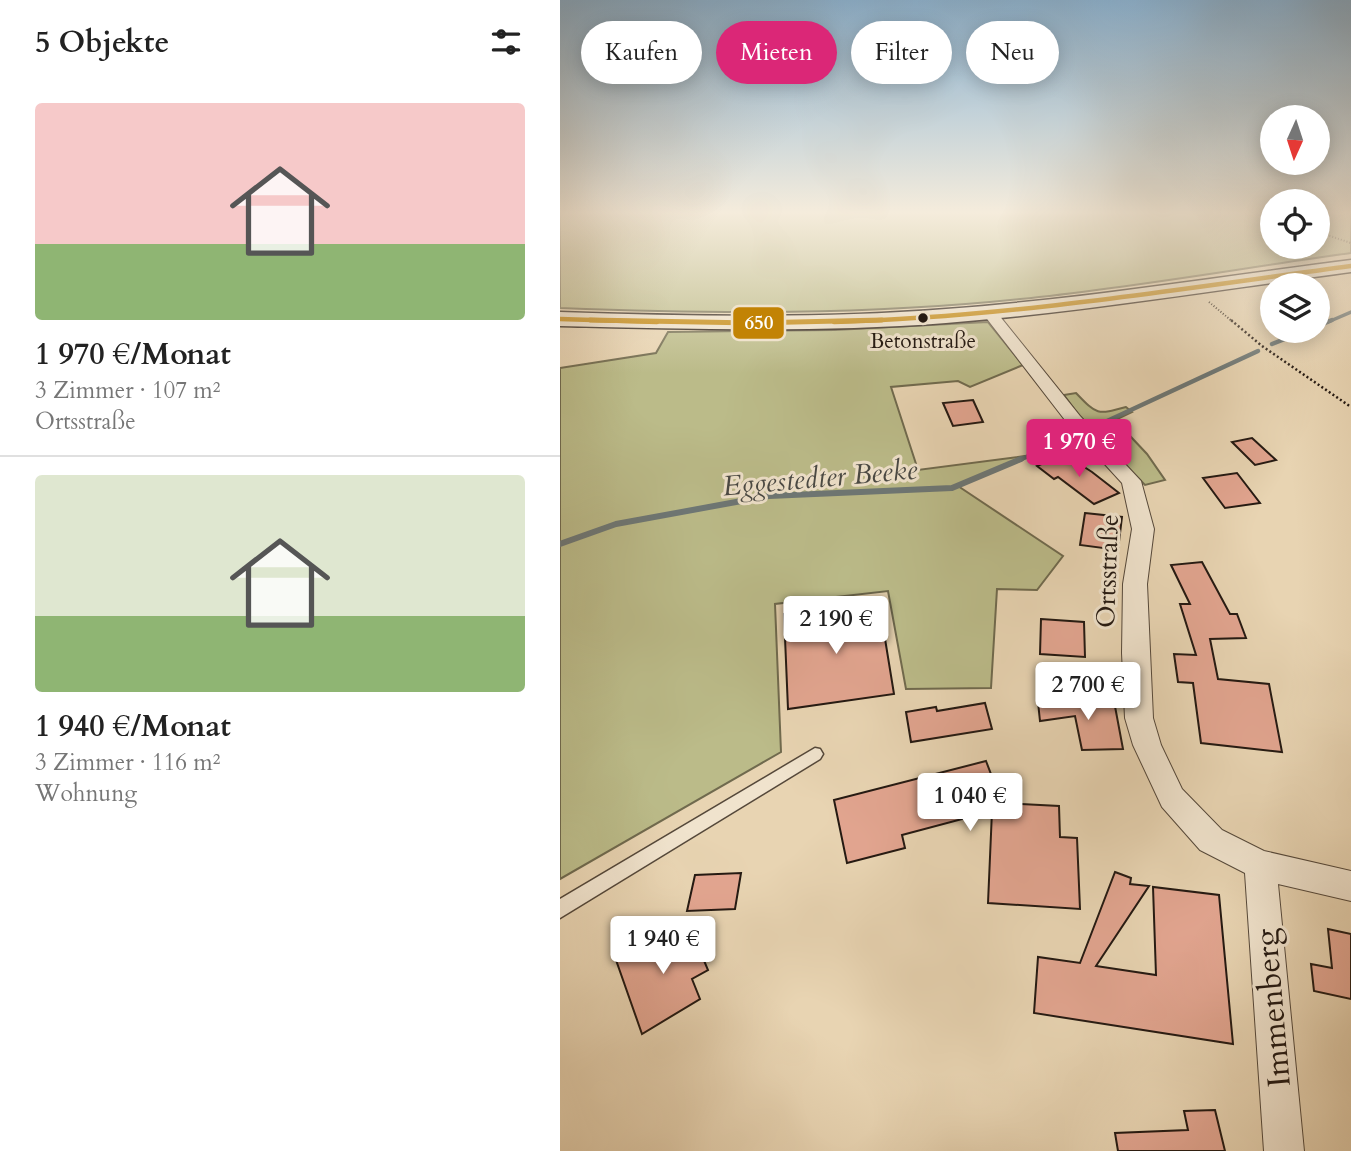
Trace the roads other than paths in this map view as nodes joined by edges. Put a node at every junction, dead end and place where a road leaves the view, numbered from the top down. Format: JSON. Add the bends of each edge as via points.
{"nodes":[{"id":1,"x":1351,"y":266,"type":"edge"},
{"id":2,"x":989,"y":312,"type":"junction"},
{"id":3,"x":560,"y":319,"type":"edge"},
{"id":4,"x":815,"y":754,"type":"dead end"},
{"id":5,"x":1260,"y":864,"type":"junction"},
{"id":6,"x":1351,"y":886,"type":"edge"},
{"id":7,"x":560,"y":909,"type":"edge"},
{"id":8,"x":1284,"y":1151,"type":"edge"}],
"edges":[{"from":1,"to":2,"type":"main road"},
{"from":2,"to":3,"type":"main road","via":[[818,323]]},
{"from":2,"to":5,"type":"street","name":"Ortsstraße","via":[[1074,420],[1131,481],[1143,529],[1135,584],[1135,653],[1139,718],[1147,745],[1172,798],[1211,841]]},
{"from":4,"to":7,"type":"lane"},
{"from":5,"to":6,"type":"street","name":"Ortsstraße"},
{"from":5,"to":8,"type":"street","name":"Immenberg"}]}
